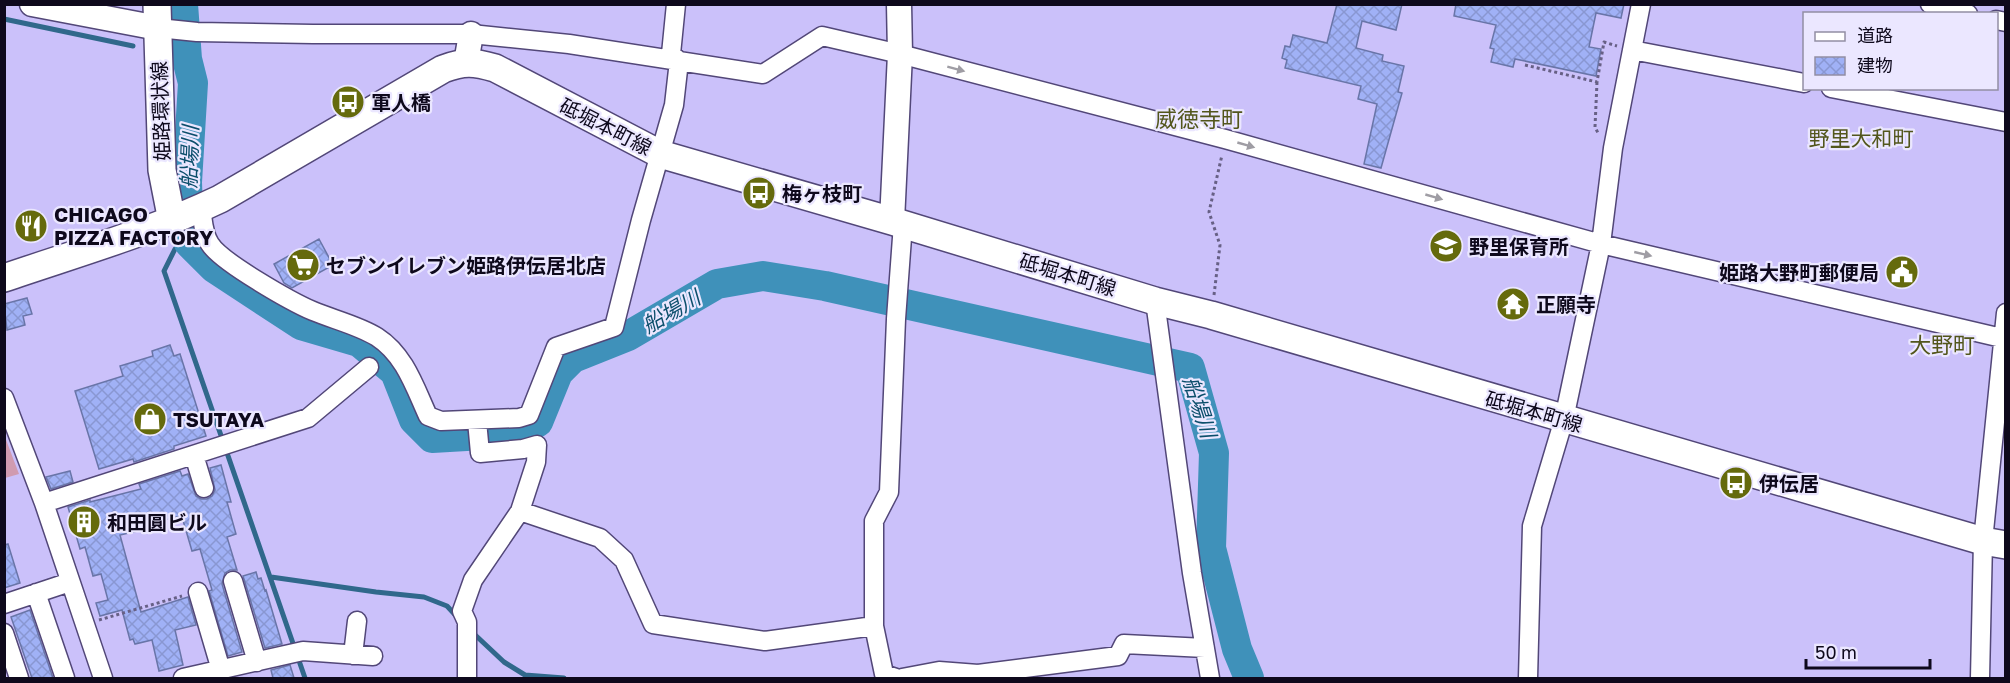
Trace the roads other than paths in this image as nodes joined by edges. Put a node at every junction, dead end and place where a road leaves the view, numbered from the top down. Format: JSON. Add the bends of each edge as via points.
{"nodes":[{"id":1,"x":32,"y":4,"type":"edge"},
{"id":2,"x":676,"y":4,"type":"edge"},
{"id":3,"x":899,"y":4,"type":"edge"},
{"id":4,"x":1641,"y":4,"type":"edge"},
{"id":5,"x":1930,"y":4,"type":"edge"},
{"id":6,"x":1960,"y":12,"type":"edge"},
{"id":7,"x":161,"y":21,"type":"edge"},
{"id":8,"x":471,"y":34,"type":"junction"},
{"id":9,"x":1632,"y":50,"type":"junction"},
{"id":10,"x":900,"y":54,"type":"junction"},
{"id":11,"x":679,"y":61,"type":"junction"},
{"id":12,"x":465,"y":63,"type":"junction"},
{"id":13,"x":1803,"y":83,"type":"edge"},
{"id":14,"x":1841,"y":90,"type":"edge"},
{"id":15,"x":2006,"y":122,"type":"edge"},
{"id":16,"x":660,"y":154,"type":"junction"},
{"id":17,"x":186,"y":215,"type":"junction"},
{"id":18,"x":897,"y":222,"type":"junction"},
{"id":19,"x":1601,"y":244,"type":"junction"},
{"id":20,"x":4,"y":278,"type":"edge"},
{"id":21,"x":1155,"y":301,"type":"junction"},
{"id":22,"x":2006,"y":313,"type":"edge"},
{"id":23,"x":2004,"y":339,"type":"edge"},
{"id":24,"x":369,"y":367,"type":"dead end"},
{"id":25,"x":4,"y":398,"type":"edge"},
{"id":26,"x":1564,"y":420,"type":"junction"},
{"id":27,"x":477,"y":421,"type":"junction"},
{"id":28,"x":194,"y":455,"type":"junction"},
{"id":29,"x":204,"y":488,"type":"dead end"},
{"id":30,"x":44,"y":503,"type":"junction"},
{"id":31,"x":520,"y":511,"type":"junction"},
{"id":32,"x":1994,"y":543,"type":"edge"},
{"id":33,"x":233,"y":581,"type":"dead end"},
{"id":34,"x":70,"y":582,"type":"junction"},
{"id":35,"x":198,"y":592,"type":"road end"},
{"id":36,"x":36,"y":593,"type":"junction"},
{"id":37,"x":4,"y":604,"type":"edge"},
{"id":38,"x":357,"y":621,"type":"dead end"},
{"id":39,"x":874,"y":626,"type":"junction"},
{"id":40,"x":4,"y":633,"type":"edge"},
{"id":41,"x":1205,"y":648,"type":"junction"},
{"id":42,"x":353,"y":655,"type":"junction"},
{"id":43,"x":373,"y":656,"type":"dead end"},
{"id":44,"x":257,"y":662,"type":"junction"},
{"id":45,"x":221,"y":670,"type":"junction"},
{"id":46,"x":19,"y":678,"type":"edge"},
{"id":47,"x":65,"y":678,"type":"edge"},
{"id":48,"x":102,"y":678,"type":"edge"},
{"id":49,"x":183,"y":678,"type":"edge"},
{"id":50,"x":467,"y":678,"type":"edge"},
{"id":51,"x":896,"y":678,"type":"edge"},
{"id":52,"x":902,"y":678,"type":"edge"},
{"id":53,"x":1210,"y":678,"type":"edge"},
{"id":54,"x":1528,"y":678,"type":"edge"},
{"id":55,"x":1980,"y":678,"type":"edge"}],
"edges":[{"from":1,"to":7,"type":"street"},
{"from":2,"to":11,"type":"street","via":[[671,54]]},
{"from":3,"to":10,"type":"street"},
{"from":4,"to":9,"type":"street"},
{"from":5,"to":6,"type":"street"},
{"from":7,"to":8,"type":"street","via":[[197,32]]},
{"from":7,"to":17,"type":"main road","name":"姫路環状線","via":[[162,170]]},
{"from":8,"to":11,"type":"street"},
{"from":8,"to":12,"type":"street"},
{"from":9,"to":13,"type":"street"},
{"from":9,"to":19,"type":"street","via":[[1613,148]]},
{"from":10,"to":11,"type":"street","via":[[822,36],[763,74]]},
{"from":10,"to":18,"type":"street"},
{"from":10,"to":19,"type":"street","one_way":true},
{"from":11,"to":16,"type":"street","via":[[674,105]]},
{"from":12,"to":16,"type":"main road","name":"砥堀本町線","via":[[495,68]]},
{"from":12,"to":17,"type":"main road","name":"砥堀本町線","via":[[443,69]]},
{"from":14,"to":15,"type":"street"},
{"from":16,"to":18,"type":"main road","name":"砥堀本町線"},
{"from":16,"to":27,"type":"street","via":[[614,327],[556,347],[528,415]]},
{"from":17,"to":20,"type":"main road"},
{"from":17,"to":27,"type":"street","via":[[226,259],[268,286],[310,310],[377,337],[402,359],[428,416],[441,421]]},
{"from":18,"to":21,"type":"main road","name":"砥堀本町線"},
{"from":18,"to":39,"type":"street","via":[[898,295],[889,492],[874,521]]},
{"from":19,"to":23,"type":"street","one_way":true},
{"from":19,"to":26,"type":"street"},
{"from":21,"to":26,"type":"main road","name":"砥堀本町線"},
{"from":21,"to":41,"type":"street"},
{"from":22,"to":23,"type":"street"},
{"from":23,"to":32,"type":"street"},
{"from":24,"to":28,"type":"street","via":[[308,418]]},
{"from":25,"to":30,"type":"street"},
{"from":26,"to":32,"type":"main road","name":"砥堀本町線"},
{"from":26,"to":54,"type":"street","via":[[1532,526]]},
{"from":27,"to":31,"type":"street","via":[[480,453],[537,445],[536,462]]},
{"from":28,"to":29,"type":"street"},
{"from":28,"to":30,"type":"street"},
{"from":30,"to":34,"type":"street"},
{"from":31,"to":39,"type":"street","via":[[600,538],[624,560],[653,624],[765,641]]},
{"from":31,"to":50,"type":"street","via":[[473,580],[462,610],[468,622]]},
{"from":32,"to":55,"type":"street"},
{"from":33,"to":44,"type":"street"},
{"from":34,"to":36,"type":"street"},
{"from":34,"to":48,"type":"street"},
{"from":35,"to":45,"type":"street"},
{"from":36,"to":37,"type":"street"},
{"from":36,"to":47,"type":"street"},
{"from":38,"to":42,"type":"street"},
{"from":39,"to":51,"type":"street","via":[[884,674]]},
{"from":40,"to":46,"type":"street"},
{"from":41,"to":52,"type":"street","via":[[1124,644],[1118,656],[978,674],[939,671]]},
{"from":41,"to":53,"type":"street"},
{"from":42,"to":43,"type":"street"},
{"from":42,"to":44,"type":"street","via":[[296,653]]},
{"from":44,"to":45,"type":"street"},
{"from":45,"to":49,"type":"street"}]}
